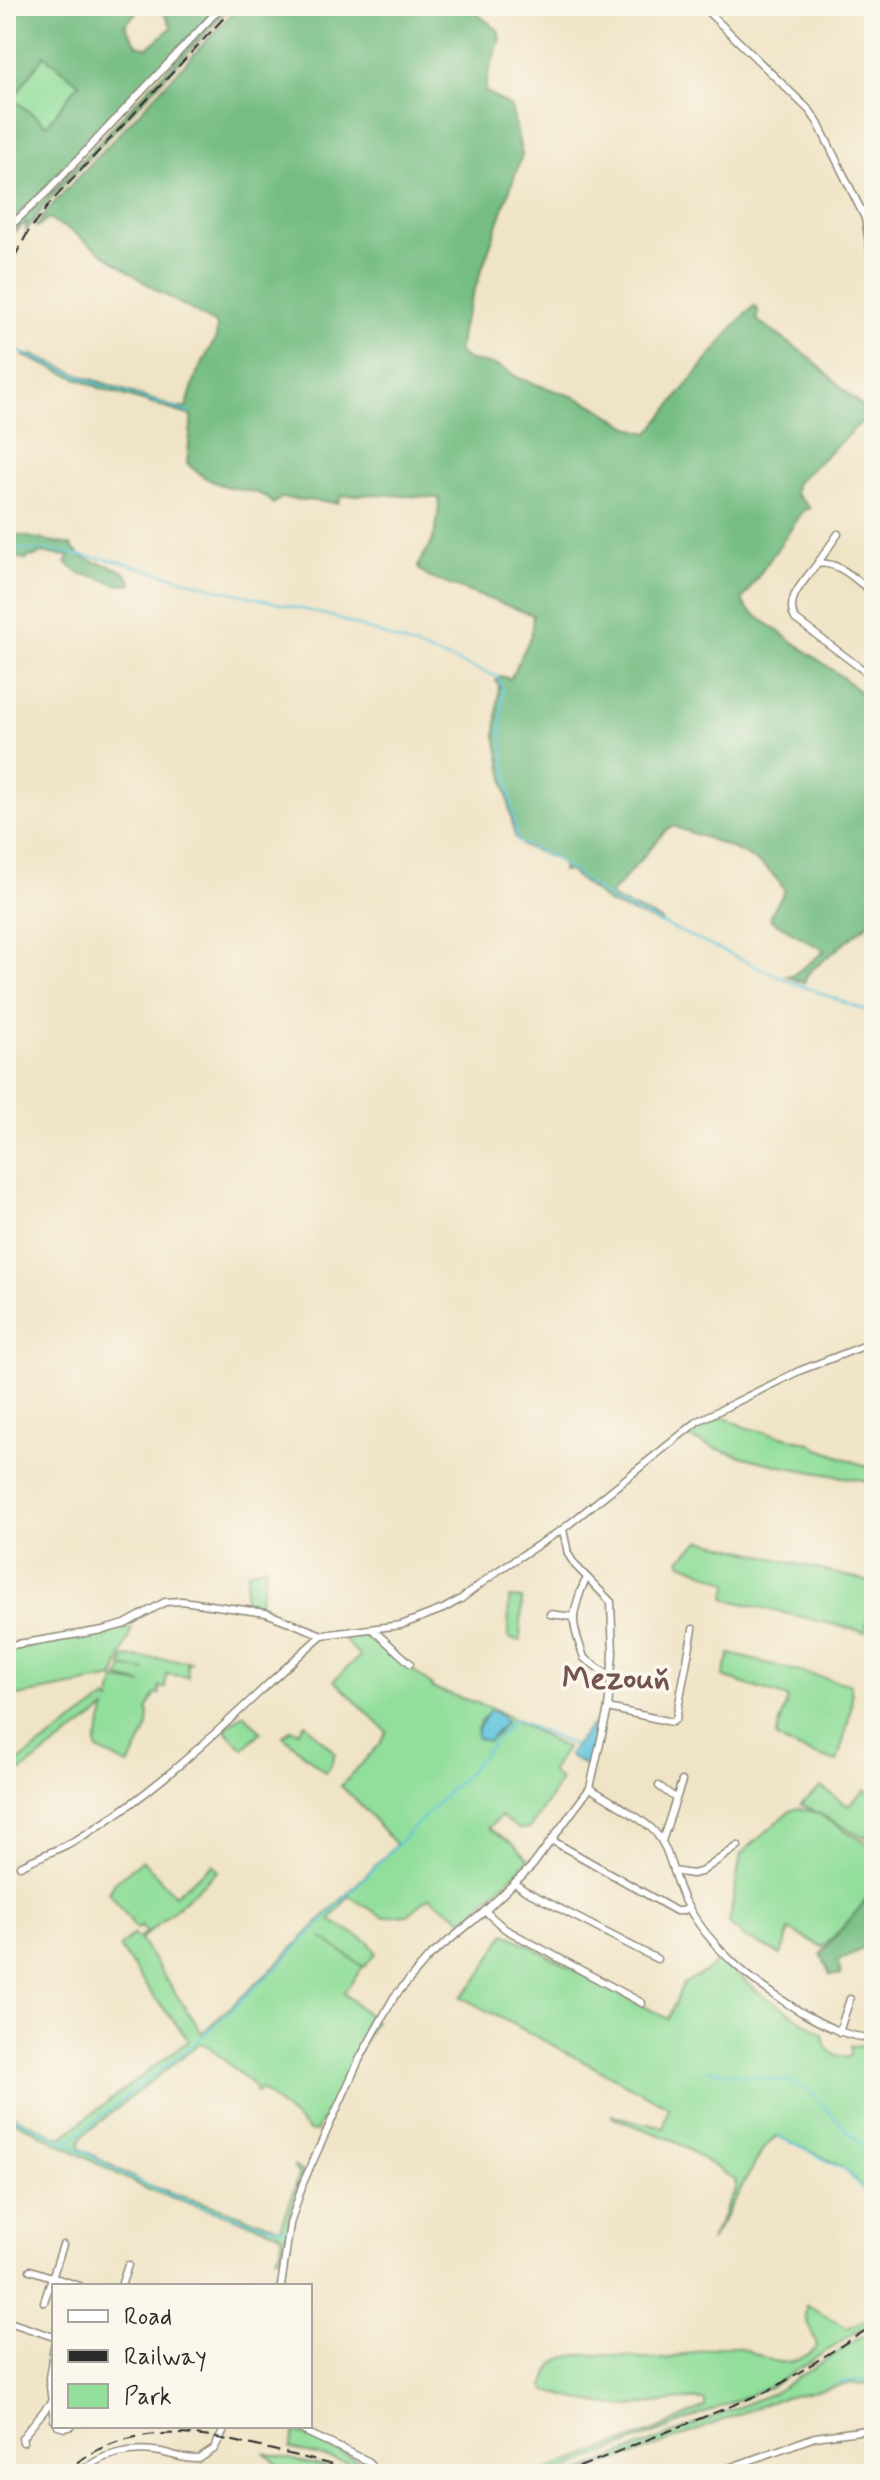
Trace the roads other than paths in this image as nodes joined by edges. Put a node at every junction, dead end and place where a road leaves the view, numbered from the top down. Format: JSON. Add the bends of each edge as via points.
{"nodes":[{"id":1,"x":222,"y":6,"type":"edge"},
{"id":2,"x":702,"y":6,"type":"edge"},
{"id":3,"x":6,"y":230,"type":"edge"},
{"id":4,"x":874,"y":274,"type":"edge"},
{"id":5,"x":838,"y":534,"type":"dead end"},
{"id":6,"x":817,"y":564,"type":"junction"},
{"id":7,"x":874,"y":594,"type":"edge"},
{"id":8,"x":874,"y":678,"type":"edge"},
{"id":9,"x":874,"y":1342,"type":"edge"},
{"id":10,"x":563,"y":1529,"type":"junction"},
{"id":11,"x":586,"y":1580,"type":"junction"},
{"id":12,"x":550,"y":1614,"type":"dead end"},
{"id":13,"x":574,"y":1617,"type":"junction"},
{"id":14,"x":372,"y":1629,"type":"junction"},
{"id":15,"x":693,"y":1629,"type":"dead end"},
{"id":16,"x":322,"y":1635,"type":"junction"},
{"id":17,"x":6,"y":1646,"type":"edge"},
{"id":18,"x":410,"y":1663,"type":"dead end"},
{"id":19,"x":611,"y":1677,"type":"junction"},
{"id":20,"x":608,"y":1708,"type":"junction"},
{"id":21,"x":682,"y":1781,"type":"dead end"},
{"id":22,"x":659,"y":1786,"type":"dead end"},
{"id":23,"x":590,"y":1788,"type":"junction"},
{"id":24,"x":675,"y":1798,"type":"junction"},
{"id":25,"x":553,"y":1841,"type":"junction"},
{"id":26,"x":662,"y":1841,"type":"junction"},
{"id":27,"x":738,"y":1846,"type":"dead end"},
{"id":28,"x":20,"y":1866,"type":"dead end"},
{"id":29,"x":673,"y":1871,"type":"junction"},
{"id":30,"x":515,"y":1883,"type":"junction"},
{"id":31,"x":688,"y":1907,"type":"junction"},
{"id":32,"x":485,"y":1911,"type":"junction"},
{"id":33,"x":657,"y":1959,"type":"dead end"},
{"id":34,"x":850,"y":1999,"type":"dead end"},
{"id":35,"x":642,"y":2003,"type":"dead end"},
{"id":36,"x":839,"y":2032,"type":"junction"},
{"id":37,"x":874,"y":2038,"type":"edge"},
{"id":38,"x":63,"y":2245,"type":"dead end"},
{"id":39,"x":128,"y":2265,"type":"dead end"},
{"id":40,"x":30,"y":2270,"type":"dead end"},
{"id":41,"x":52,"y":2277,"type":"junction"},
{"id":42,"x":74,"y":2284,"type":"edge"},
{"id":43,"x":122,"y":2284,"type":"edge"},
{"id":44,"x":281,"y":2284,"type":"edge"},
{"id":45,"x":44,"y":2302,"type":"dead end"},
{"id":46,"x":6,"y":2321,"type":"edge"},
{"id":47,"x":52,"y":2336,"type":"edge"},
{"id":48,"x":52,"y":2359,"type":"edge"},
{"id":49,"x":51,"y":2402,"type":"junction"},
{"id":50,"x":52,"y":2408,"type":"edge"},
{"id":51,"x":225,"y":2428,"type":"edge"},
{"id":52,"x":297,"y":2428,"type":"edge"},
{"id":53,"x":874,"y":2429,"type":"edge"},
{"id":54,"x":23,"y":2442,"type":"dead end"},
{"id":55,"x":78,"y":2474,"type":"edge"},
{"id":56,"x":376,"y":2474,"type":"edge"},
{"id":57,"x":712,"y":2474,"type":"edge"}],
"edges":[{"from":1,"to":3,"type":"street"},
{"from":2,"to":4,"type":"street","via":[[818,123],[865,218]]},
{"from":5,"to":6,"type":"street"},
{"from":6,"to":7,"type":"street","via":[[835,566]]},
{"from":6,"to":8,"type":"street","via":[[790,610]]},
{"from":9,"to":10,"type":"street","via":[[799,1371],[698,1421]]},
{"from":10,"to":11,"type":"street","via":[[568,1554]]},
{"from":10,"to":14,"type":"street","via":[[443,1609],[401,1625]]},
{"from":11,"to":13,"type":"street"},
{"from":11,"to":19,"type":"street","via":[[611,1602]]},
{"from":12,"to":13,"type":"street"},
{"from":13,"to":19,"type":"street","via":[[584,1658]]},
{"from":14,"to":16,"type":"street"},
{"from":14,"to":18,"type":"street"},
{"from":15,"to":20,"type":"street","via":[[676,1719]]},
{"from":16,"to":17,"type":"street","via":[[266,1613],[182,1601],[165,1602],[103,1630]]},
{"from":16,"to":28,"type":"street","via":[[137,1799],[75,1840]]},
{"from":19,"to":20,"type":"street"},
{"from":20,"to":23,"type":"street"},
{"from":21,"to":24,"type":"street"},
{"from":22,"to":24,"type":"street"},
{"from":23,"to":25,"type":"street"},
{"from":23,"to":26,"type":"street"},
{"from":24,"to":26,"type":"street"},
{"from":25,"to":30,"type":"street"},
{"from":25,"to":31,"type":"street","via":[[676,1911]]},
{"from":26,"to":29,"type":"street"},
{"from":27,"to":29,"type":"street","via":[[701,1872]]},
{"from":29,"to":31,"type":"street"},
{"from":30,"to":32,"type":"street"},
{"from":30,"to":33,"type":"street"},
{"from":31,"to":36,"type":"street","via":[[717,1947],[757,1985]]},
{"from":32,"to":35,"type":"street","via":[[505,1929]]},
{"from":32,"to":44,"type":"street","via":[[422,1964],[373,2032],[299,2193]]},
{"from":34,"to":36,"type":"street"},
{"from":36,"to":37,"type":"street"},
{"from":38,"to":41,"type":"street"},
{"from":39,"to":43,"type":"street"},
{"from":40,"to":41,"type":"street"},
{"from":41,"to":42,"type":"street"},
{"from":41,"to":45,"type":"street"},
{"from":46,"to":47,"type":"street"},
{"from":48,"to":49,"type":"street"},
{"from":49,"to":50,"type":"street"},
{"from":49,"to":54,"type":"street"},
{"from":51,"to":55,"type":"street","via":[[214,2449],[199,2459],[128,2451]]},
{"from":52,"to":56,"type":"street","via":[[371,2464]]},
{"from":53,"to":57,"type":"street","via":[[815,2437]]}]}
